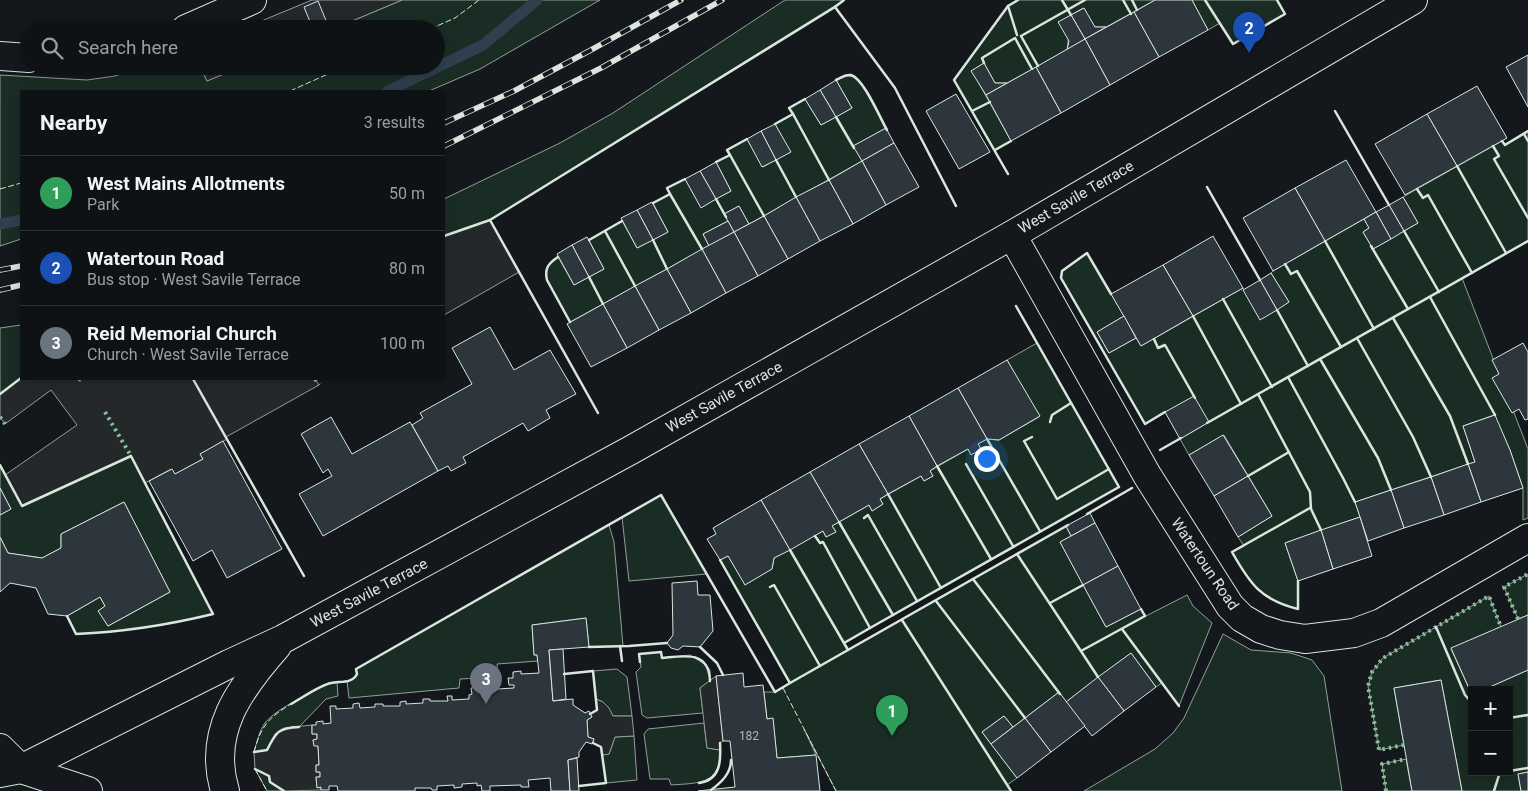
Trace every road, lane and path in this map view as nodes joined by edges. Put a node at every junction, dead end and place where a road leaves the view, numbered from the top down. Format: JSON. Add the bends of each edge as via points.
{"nodes":[{"id":1,"x":252,"y":0,"type":"edge"},
{"id":2,"x":1413,"y":0,"type":"edge"},
{"id":3,"x":206,"y":20,"type":"edge"},
{"id":4,"x":0,"y":56,"type":"edge"},
{"id":5,"x":20,"y":57,"type":"edge"},
{"id":6,"x":1012,"y":235,"type":"junction"},
{"id":7,"x":1528,"y":538,"type":"edge"},
{"id":8,"x":283,"y":639,"type":"junction"},
{"id":9,"x":0,"y":748,"type":"edge"},
{"id":10,"x":12,"y":777,"type":"edge"},
{"id":11,"x":88,"y":791,"type":"edge"},
{"id":12,"x":225,"y":791,"type":"edge"}],
"edges":[{"from":1,"to":3,"type":"street"},
{"from":2,"to":6,"type":"street","name":"West Savile Terrace"},
{"from":4,"to":5,"type":"street"},
{"from":6,"to":7,"type":"street","name":"Watertoun Road","via":[[1147,475],[1230,606],[1242,618],[1261,629],[1304,639],[1363,630],[1381,624]]},
{"from":6,"to":8,"type":"street","name":"West Savile Terrace","via":[[630,450]]},
{"from":8,"to":10,"type":"street","name":"West Savile Terrace","via":[[220,668]]},
{"from":8,"to":12,"type":"street","via":[[248,680],[228,716],[221,749],[220,774]]},
{"from":9,"to":10,"type":"street"},
{"from":10,"to":11,"type":"street"}]}
